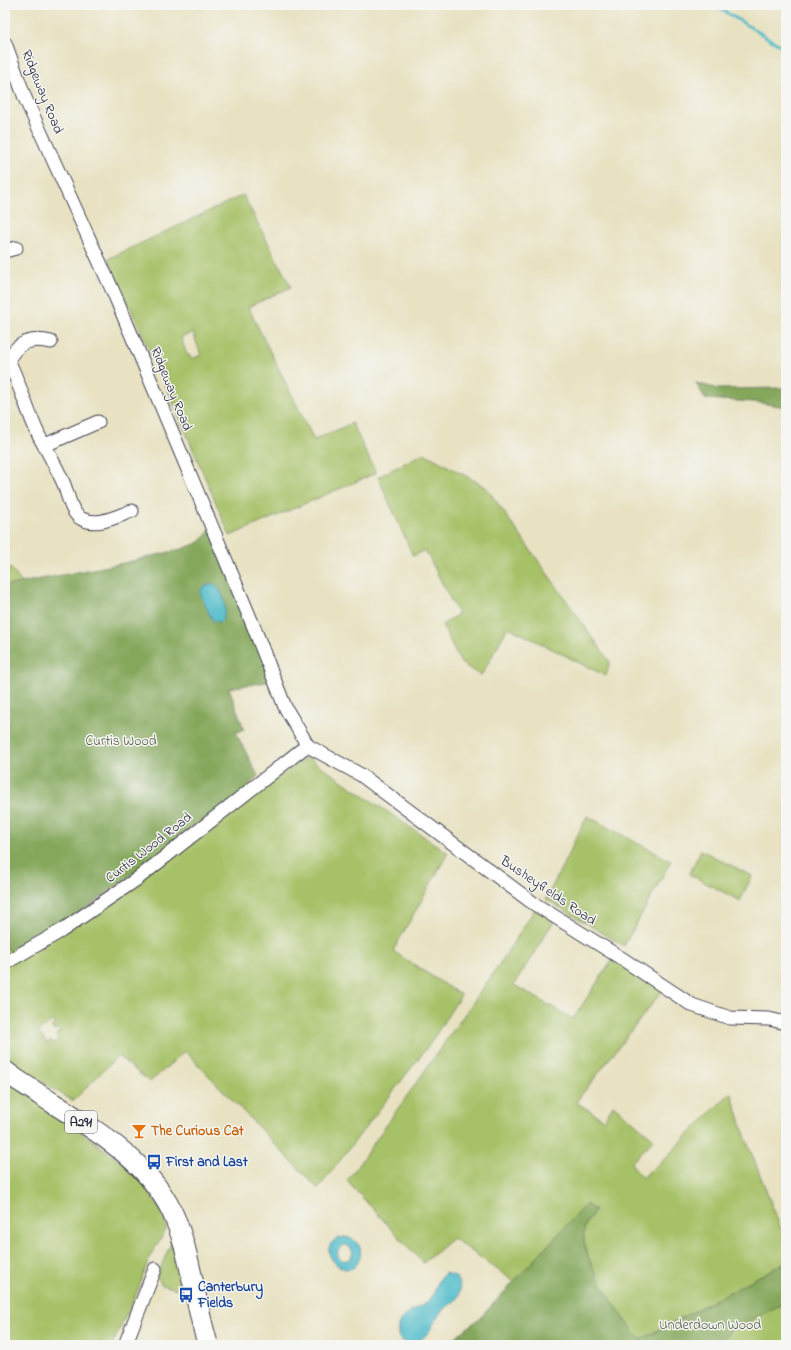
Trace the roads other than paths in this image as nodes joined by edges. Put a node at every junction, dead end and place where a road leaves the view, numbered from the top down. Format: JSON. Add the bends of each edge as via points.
{"nodes":[{"id":1,"x":5,"y":43,"type":"edge"},
{"id":2,"x":51,"y":342,"type":"dead end"},
{"id":3,"x":6,"y":359,"type":"edge"},
{"id":4,"x":98,"y":422,"type":"dead end"},
{"id":5,"x":45,"y":445,"type":"junction"},
{"id":6,"x":132,"y":511,"type":"dead end"},
{"id":7,"x":306,"y":745,"type":"junction"},
{"id":8,"x":5,"y":963,"type":"edge"},
{"id":9,"x":786,"y":1022,"type":"edge"},
{"id":10,"x":5,"y":1071,"type":"edge"},
{"id":11,"x":155,"y":1269,"type":"dead end"},
{"id":12,"x":125,"y":1345,"type":"edge"},
{"id":13,"x":208,"y":1345,"type":"edge"}],
"edges":[{"from":1,"to":7,"type":"street","name":"Ridgeway Road","via":[[25,98],[116,298],[285,707]]},
{"from":2,"to":3,"type":"street","via":[[33,339],[25,342]]},
{"from":3,"to":5,"type":"street"},
{"from":4,"to":5,"type":"street"},
{"from":5,"to":6,"type":"street","via":[[74,511],[81,518],[90,522],[100,522]]},
{"from":7,"to":8,"type":"street","name":"Curtis Wood Road","via":[[136,879],[62,930]]},
{"from":7,"to":9,"type":"street","name":"Busheyfields Road","via":[[361,775],[533,903],[692,1005],[730,1018]]},
{"from":10,"to":13,"type":"main road","number":"A291","via":[[96,1132],[152,1179],[176,1220],[187,1254]]},
{"from":11,"to":12,"type":"street"}]}
